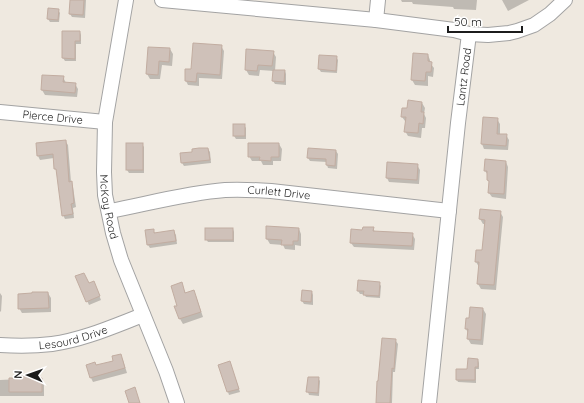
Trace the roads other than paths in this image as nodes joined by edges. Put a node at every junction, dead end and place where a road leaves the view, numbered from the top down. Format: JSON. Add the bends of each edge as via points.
{"nodes":[{"id":1,"x":126,"y":0,"type":"edge"},
{"id":2,"x":162,"y":0,"type":"edge"},
{"id":3,"x":378,"y":0,"type":"edge"},
{"id":4,"x":565,"y":0,"type":"edge"},
{"id":5,"x":376,"y":20,"type":"junction"},
{"id":6,"x":469,"y":34,"type":"junction"},
{"id":7,"x":0,"y":112,"type":"edge"},
{"id":8,"x":105,"y":122,"type":"junction"},
{"id":9,"x":110,"y":211,"type":"junction"},
{"id":10,"x":449,"y":211,"type":"junction"},
{"id":11,"x":143,"y":315,"type":"junction"},
{"id":12,"x":0,"y":345,"type":"edge"},
{"id":13,"x":177,"y":403,"type":"edge"},
{"id":14,"x":429,"y":403,"type":"edge"}],
"edges":[{"from":1,"to":8,"type":"street","name":"McKay Road"},
{"from":2,"to":5,"type":"street","name":"Lantz Road"},
{"from":3,"to":5,"type":"street"},
{"from":4,"to":6,"type":"street","via":[[534,25],[509,33]]},
{"from":5,"to":6,"type":"street","name":"Lantz Road"},
{"from":6,"to":10,"type":"street","name":"Lantz Road"},
{"from":7,"to":8,"type":"street","name":"Pierce Drive"},
{"from":8,"to":9,"type":"street","name":"McKay Road","via":[[105,195]]},
{"from":9,"to":10,"type":"street","name":"Curlett Drive","via":[[197,194],[243,190]]},
{"from":9,"to":11,"type":"street","name":"McKay Road","via":[[121,260]]},
{"from":10,"to":14,"type":"street","name":"Lantz Road"},
{"from":11,"to":12,"type":"street","name":"Lesourd Drive","via":[[68,341],[34,346]]},
{"from":11,"to":13,"type":"street","name":"McKay Road"}]}
